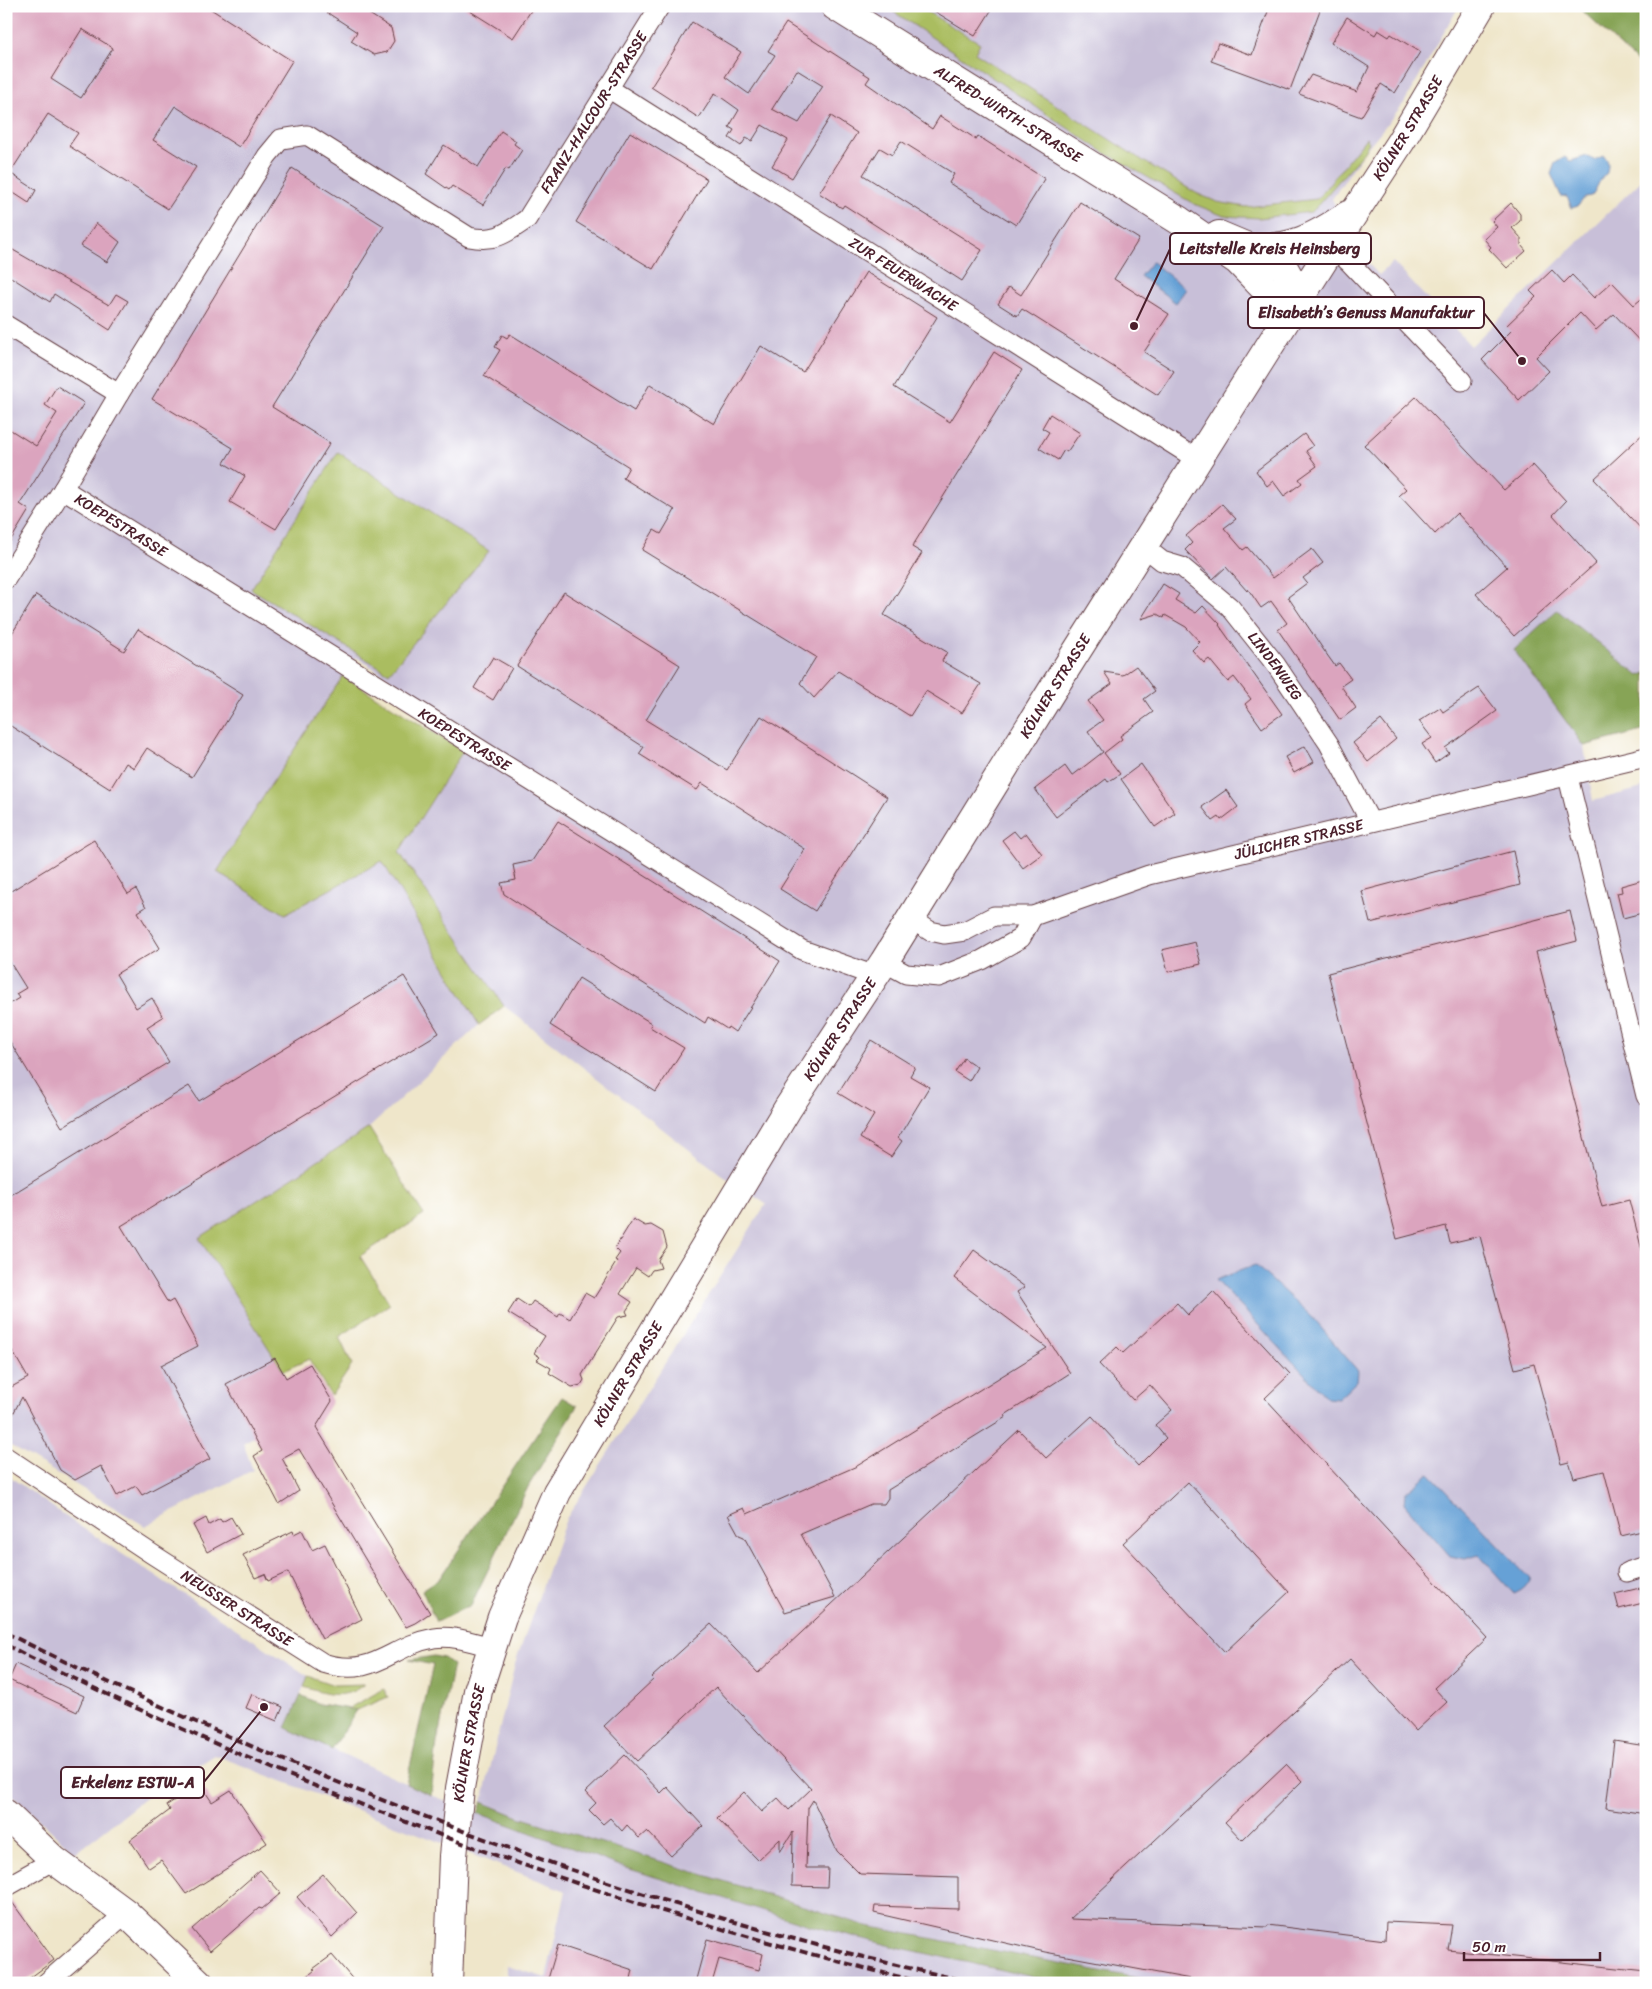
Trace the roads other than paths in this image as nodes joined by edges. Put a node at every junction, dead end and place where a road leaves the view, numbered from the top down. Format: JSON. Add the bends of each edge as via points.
{"nodes":[{"id":1,"x":660,"y":6,"type":"edge"},
{"id":2,"x":835,"y":6,"type":"edge"},
{"id":3,"x":1481,"y":6,"type":"edge"},
{"id":4,"x":608,"y":88,"type":"junction"},
{"id":5,"x":1356,"y":210,"type":"junction"},
{"id":6,"x":526,"y":219,"type":"joint"},
{"id":7,"x":1180,"y":221,"type":"junction"},
{"id":8,"x":1332,"y":247,"type":"junction"},
{"id":9,"x":1250,"y":248,"type":"junction"},
{"id":10,"x":1300,"y":297,"type":"junction"},
{"id":11,"x":6,"y":326,"type":"edge"},
{"id":12,"x":1462,"y":380,"type":"dead end"},
{"id":13,"x":119,"y":394,"type":"junction"},
{"id":14,"x":1198,"y":460,"type":"junction"},
{"id":15,"x":63,"y":489,"type":"junction"},
{"id":16,"x":1143,"y":546,"type":"junction"},
{"id":17,"x":6,"y":579,"type":"edge"},
{"id":18,"x":1646,"y":757,"type":"edge"},
{"id":19,"x":1568,"y":777,"type":"junction"},
{"id":20,"x":1370,"y":821,"type":"junction"},
{"id":21,"x":1033,"y":916,"type":"junction"},
{"id":22,"x":910,"y":918,"type":"junction"},
{"id":23,"x":880,"y":969,"type":"junction"},
{"id":24,"x":1646,"y":1096,"type":"edge"},
{"id":25,"x":6,"y":1456,"type":"edge"},
{"id":26,"x":1646,"y":1566,"type":"edge"},
{"id":27,"x":1627,"y":1572,"type":"dead end"},
{"id":28,"x":491,"y":1647,"type":"junction"},
{"id":29,"x":6,"y":1814,"type":"edge"},
{"id":30,"x":54,"y":1860,"type":"junction"},
{"id":31,"x":6,"y":1886,"type":"edge"},
{"id":32,"x":126,"y":1913,"type":"junction"},
{"id":33,"x":449,"y":1945,"type":"junction"},
{"id":34,"x":46,"y":1983,"type":"edge"},
{"id":35,"x":199,"y":1983,"type":"edge"},
{"id":36,"x":435,"y":1983,"type":"edge"},
{"id":37,"x":448,"y":1983,"type":"edge"}],
"edges":[{"from":1,"to":4,"type":"street","name":"FRANZ-HALCOUR-STRASSE"},
{"from":2,"to":7,"type":"main road","name":"ALFRED-WIRTH-STRASSE"},
{"from":3,"to":5,"type":"main road","name":"KÖLNER STRASSE"},
{"from":4,"to":6,"type":"street","name":"FRANZ-HALCOUR-STRASSE"},
{"from":4,"to":14,"type":"street","name":"ZUR FEUERWACHE"},
{"from":5,"to":8,"type":"main road","name":"KÖLNER STRASSE"},
{"from":5,"to":9,"type":"main road","via":[[1312,237],[1290,245],[1272,249]]},
{"from":6,"to":13,"type":"street","name":"KOEPESTRASSE","via":[[504,235],[487,240],[469,237],[307,135],[281,139]]},
{"from":7,"to":9,"type":"main road","name":"ALFRED-WIRTH-STRASSE"},
{"from":7,"to":10,"type":"main road","name":"ALFRED-WIRTH-STRASSE","via":[[1238,261],[1270,293]]},
{"from":8,"to":10,"type":"main road","name":"KÖLNER STRASSE"},
{"from":8,"to":12,"type":"street"},
{"from":9,"to":10,"type":"main road","name":"ALFRED-WIRTH-STRASSE","via":[[1284,268]]},
{"from":10,"to":14,"type":"main road","name":"KÖLNER STRASSE"},
{"from":11,"to":13,"type":"street"},
{"from":13,"to":15,"type":"street","name":"KOEPESTRASSE"},
{"from":14,"to":16,"type":"main road","name":"KÖLNER STRASSE"},
{"from":15,"to":17,"type":"street","name":"KOEPESTRASSE"},
{"from":15,"to":23,"type":"street","name":"KOEPESTRASSE","via":[[802,950]]},
{"from":16,"to":20,"type":"street","name":"LINDENWEG","via":[[1162,561],[1182,568],[1230,607],[1276,665],[1329,744]]},
{"from":16,"to":22,"type":"main road","name":"KÖLNER STRASSE"},
{"from":18,"to":19,"type":"street","name":"JÜLICHER STRASSE"},
{"from":19,"to":20,"type":"street","name":"JÜLICHER STRASSE"},
{"from":19,"to":24,"type":"street"},
{"from":20,"to":21,"type":"street","name":"JÜLICHER STRASSE","via":[[1148,875]]},
{"from":21,"to":22,"type":"street","name":"JÜLICHER STRASSE","via":[[994,916],[965,931],[944,934],[930,931]]},
{"from":21,"to":23,"type":"street","via":[[1021,938],[982,960],[938,977]]},
{"from":22,"to":23,"type":"main road","name":"KÖLNER STRASSE"},
{"from":23,"to":28,"type":"main road","name":"KÖLNER STRASSE","via":[[788,1108],[557,1492],[513,1588]]},
{"from":25,"to":28,"type":"street","name":"NEUSSER STRASSE","via":[[323,1663],[354,1668],[369,1665],[418,1643],[448,1637]]},
{"from":26,"to":27,"type":"street"},
{"from":28,"to":33,"type":"main road","name":"KÖLNER STRASSE","via":[[465,1756],[453,1856]]},
{"from":29,"to":30,"type":"main road"},
{"from":30,"to":31,"type":"street"},
{"from":30,"to":32,"type":"main road"},
{"from":32,"to":34,"type":"street"},
{"from":32,"to":35,"type":"main road"},
{"from":33,"to":36,"type":"main road","via":[[437,1957]]},
{"from":33,"to":37,"type":"main road","name":"KÖLNER STRASSE"}]}
